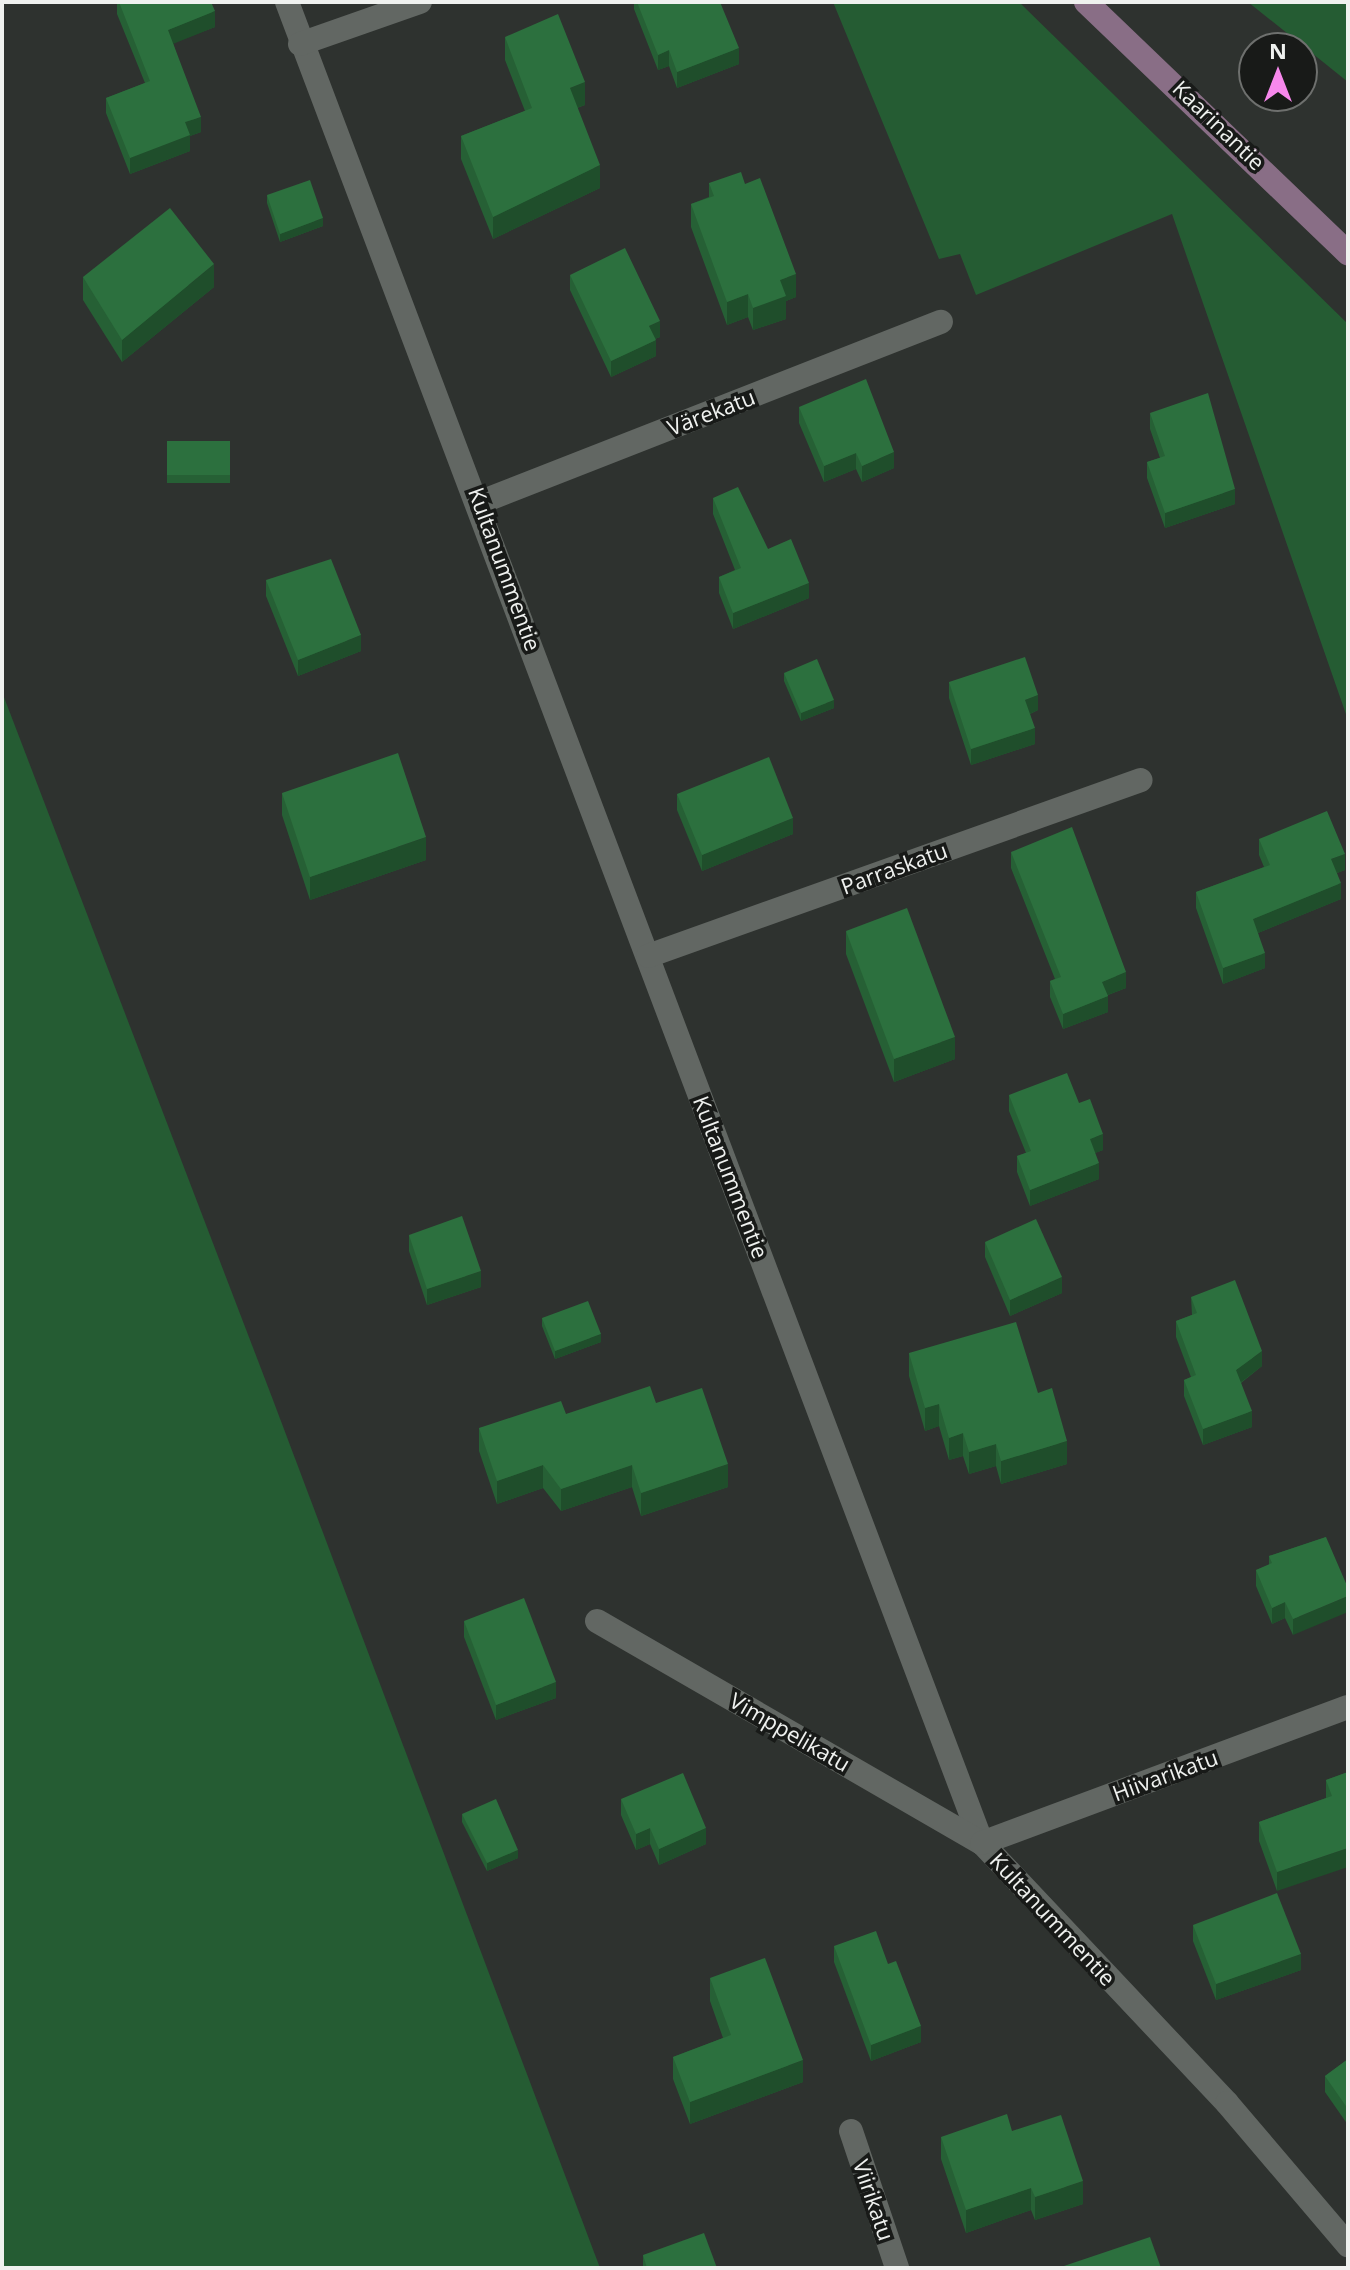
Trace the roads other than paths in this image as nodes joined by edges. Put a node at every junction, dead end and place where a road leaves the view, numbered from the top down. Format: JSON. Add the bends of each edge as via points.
{"nodes":[{"id":1,"x":287,"y":2,"type":"edge"},
{"id":2,"x":420,"y":2,"type":"edge"},
{"id":3,"x":1086,"y":2,"type":"edge"},
{"id":4,"x":300,"y":44,"type":"junction"},
{"id":5,"x":1348,"y":253,"type":"edge"},
{"id":6,"x":941,"y":322,"type":"dead end"},
{"id":7,"x":481,"y":502,"type":"junction"},
{"id":8,"x":1141,"y":780,"type":"dead end"},
{"id":9,"x":648,"y":956,"type":"junction"},
{"id":10,"x":597,"y":1621,"type":"dead end"},
{"id":11,"x":1348,"y":1707,"type":"edge"},
{"id":12,"x":982,"y":1843,"type":"junction"},
{"id":13,"x":851,"y":2131,"type":"dead end"},
{"id":14,"x":1348,"y":2245,"type":"edge"},
{"id":15,"x":897,"y":2268,"type":"edge"}],
"edges":[{"from":1,"to":4,"type":"street","name":"Kultanummentie"},
{"from":2,"to":4,"type":"street"},
{"from":3,"to":5,"type":"main road","name":"Kaarinantie"},
{"from":4,"to":7,"type":"street","name":"Kultanummentie"},
{"from":6,"to":7,"type":"street","name":"Värekatu"},
{"from":7,"to":9,"type":"street","name":"Kultanummentie"},
{"from":8,"to":9,"type":"street","name":"Parraskatu"},
{"from":9,"to":12,"type":"street","name":"Kultanummentie"},
{"from":10,"to":12,"type":"street","name":"Vimppelikatu"},
{"from":11,"to":12,"type":"street","name":"Hiivarikatu"},
{"from":12,"to":14,"type":"street","name":"Kultanummentie","via":[[1227,2103]]},
{"from":13,"to":15,"type":"street","name":"Viirikatu"}]}
